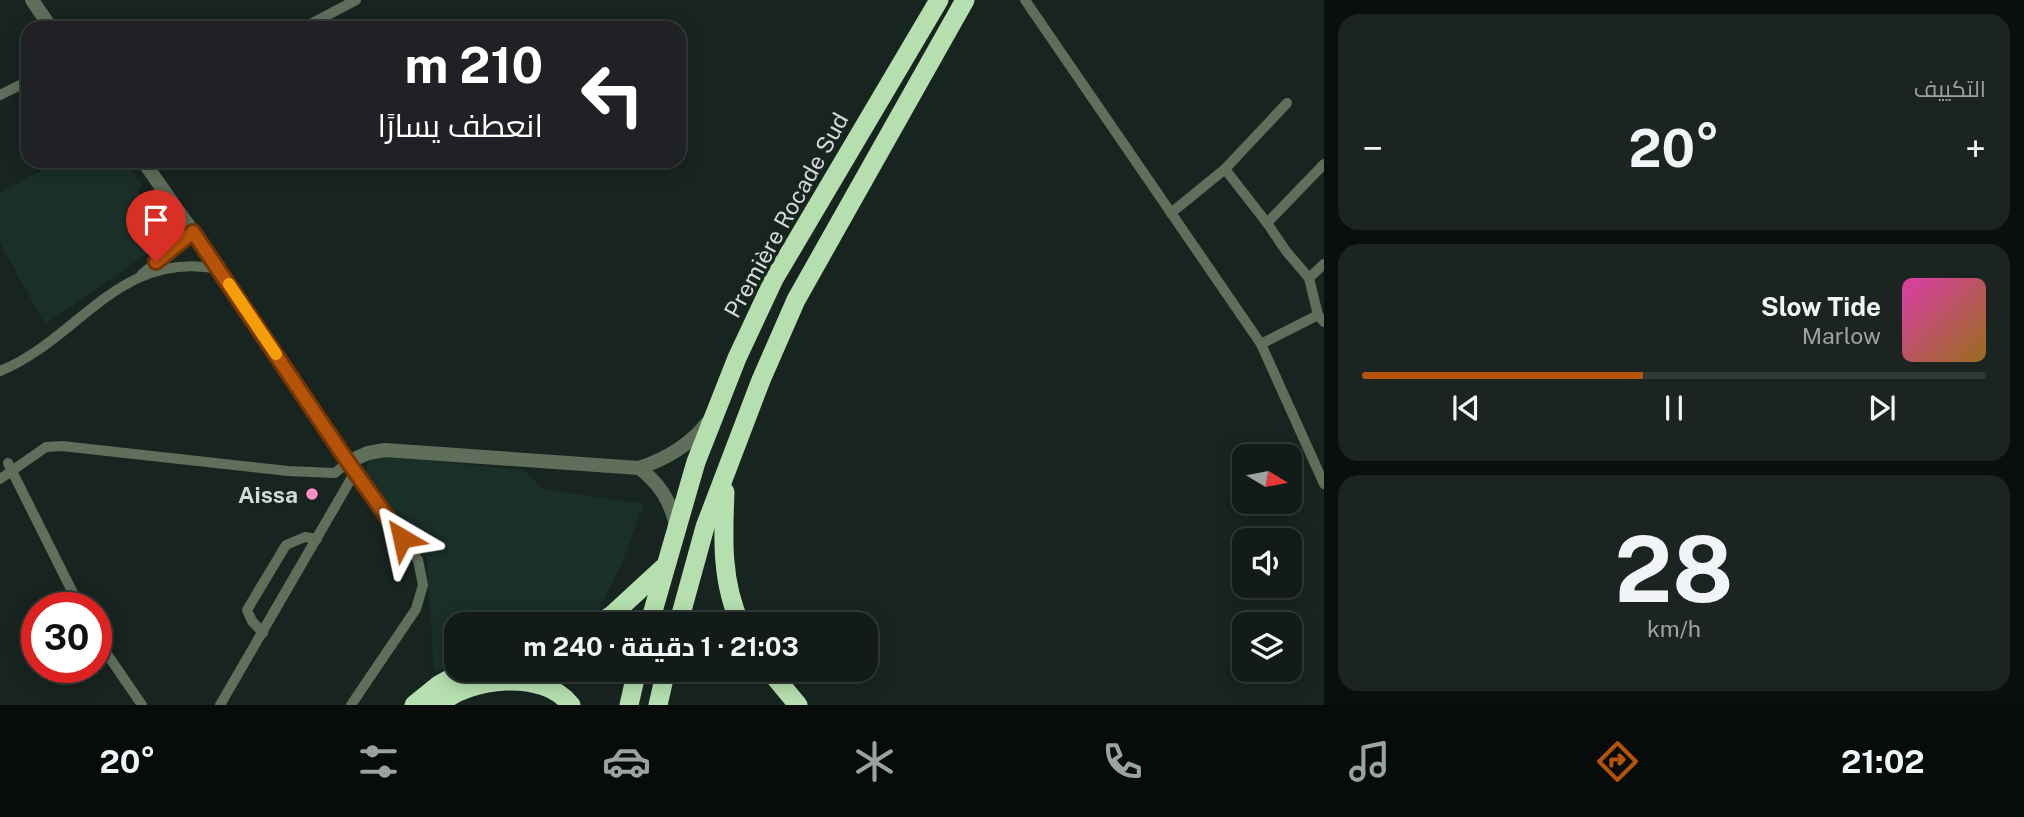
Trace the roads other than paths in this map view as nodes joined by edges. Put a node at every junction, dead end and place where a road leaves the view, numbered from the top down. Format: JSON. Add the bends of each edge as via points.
{"nodes":[{"id":1,"x":32,"y":0,"type":"edge"},
{"id":2,"x":356,"y":0,"type":"edge"},
{"id":3,"x":939,"y":0,"type":"edge"},
{"id":4,"x":965,"y":0,"type":"edge"},
{"id":5,"x":1025,"y":0,"type":"edge"},
{"id":6,"x":46,"y":21,"type":"edge"},
{"id":7,"x":316,"y":21,"type":"edge"},
{"id":8,"x":21,"y":84,"type":"edge"},
{"id":9,"x":0,"y":95,"type":"edge"},
{"id":10,"x":1287,"y":103,"type":"dead end"},
{"id":11,"x":1324,"y":164,"type":"edge"},
{"id":12,"x":148,"y":168,"type":"edge"},
{"id":13,"x":1225,"y":169,"type":"junction"},
{"id":14,"x":1171,"y":213,"type":"junction"},
{"id":15,"x":1267,"y":223,"type":"junction"},
{"id":16,"x":193,"y":232,"type":"junction"},
{"id":17,"x":1324,"y":264,"type":"edge"},
{"id":18,"x":219,"y":269,"type":"junction"},
{"id":19,"x":137,"y":278,"type":"junction"},
{"id":20,"x":1309,"y":278,"type":"junction"},
{"id":21,"x":1321,"y":318,"type":"edge"},
{"id":22,"x":1261,"y":344,"type":"junction"},
{"id":23,"x":0,"y":371,"type":"edge"},
{"id":24,"x":713,"y":416,"type":"junction"},
{"id":25,"x":7,"y":465,"type":"edge"},
{"id":26,"x":351,"y":467,"type":"junction"},
{"id":27,"x":639,"y":468,"type":"junction"},
{"id":28,"x":726,"y":472,"type":"junction"},
{"id":29,"x":0,"y":479,"type":"edge"},
{"id":30,"x":1324,"y":484,"type":"edge"},
{"id":31,"x":676,"y":525,"type":"junction"},
{"id":32,"x":317,"y":539,"type":"junction"},
{"id":33,"x":664,"y":567,"type":"junction"},
{"id":34,"x":72,"y":592,"type":"edge"},
{"id":35,"x":615,"y":612,"type":"edge"},
{"id":36,"x":652,"y":612,"type":"edge"},
{"id":37,"x":682,"y":612,"type":"edge"},
{"id":38,"x":737,"y":612,"type":"edge"},
{"id":39,"x":263,"y":632,"type":"junction"},
{"id":40,"x":112,"y":661,"type":"edge"},
{"id":41,"x":444,"y":682,"type":"edge"},
{"id":42,"x":634,"y":682,"type":"edge"},
{"id":43,"x":663,"y":682,"type":"edge"},
{"id":44,"x":779,"y":682,"type":"edge"},
{"id":45,"x":142,"y":705,"type":"edge"},
{"id":46,"x":220,"y":705,"type":"edge"},
{"id":47,"x":351,"y":705,"type":"edge"},
{"id":48,"x":414,"y":705,"type":"edge"},
{"id":49,"x":438,"y":705,"type":"edge"},
{"id":50,"x":572,"y":705,"type":"edge"},
{"id":51,"x":629,"y":705,"type":"edge"},
{"id":52,"x":657,"y":705,"type":"edge"},
{"id":53,"x":799,"y":705,"type":"edge"}],
"edges":[{"from":1,"to":6,"type":"street"},
{"from":2,"to":7,"type":"street"},
{"from":3,"to":24,"type":"highway","name":"Première Rocade Sud","via":[[774,279]]},
{"from":4,"to":28,"type":"highway","via":[[796,300]]},
{"from":5,"to":14,"type":"street"},
{"from":8,"to":9,"type":"street"},
{"from":10,"to":13,"type":"street"},
{"from":11,"to":15,"type":"street"},
{"from":12,"to":16,"type":"street"},
{"from":13,"to":14,"type":"street"},
{"from":13,"to":15,"type":"street"},
{"from":14,"to":22,"type":"street"},
{"from":15,"to":20,"type":"street"},
{"from":16,"to":18,"type":"street"},
{"from":16,"to":19,"type":"street"},
{"from":17,"to":20,"type":"street"},
{"from":18,"to":19,"type":"street","via":[[190,265]]},
{"from":18,"to":26,"type":"street"},
{"from":19,"to":23,"type":"street"},
{"from":20,"to":21,"type":"street"},
{"from":21,"to":22,"type":"street"},
{"from":22,"to":30,"type":"street"},
{"from":24,"to":27,"type":"street","via":[[673,454]]},
{"from":24,"to":31,"type":"highway","name":"Première Rocade Sud"},
{"from":25,"to":26,"type":"street","via":[[24,464],[46,447],[62,446],[288,471],[335,473]]},
{"from":25,"to":29,"type":"street"},
{"from":25,"to":34,"type":"street"},
{"from":26,"to":27,"type":"street","via":[[368,453],[385,450]]},
{"from":26,"to":32,"type":"street"},
{"from":26,"to":47,"type":"street","via":[[418,559],[423,585],[416,609]]},
{"from":27,"to":31,"type":"street","via":[[660,486]]},
{"from":28,"to":37,"type":"highway"},
{"from":28,"to":38,"type":"highway","via":[[726,575]]},
{"from":31,"to":33,"type":"highway","name":"Première Rocade Sud"},
{"from":32,"to":39,"type":"street"},
{"from":32,"to":39,"type":"street","via":[[305,537],[286,545],[247,610]]},
{"from":33,"to":35,"type":"highway"},
{"from":33,"to":36,"type":"highway","name":"Première Rocade Sud"},
{"from":39,"to":46,"type":"street"},
{"from":40,"to":45,"type":"street"},
{"from":41,"to":48,"type":"highway"},
{"from":42,"to":51,"type":"highway"},
{"from":43,"to":52,"type":"highway"},
{"from":44,"to":53,"type":"highway"},
{"from":49,"to":50,"type":"highway","via":[[459,692],[519,680],[541,685]]}]}
